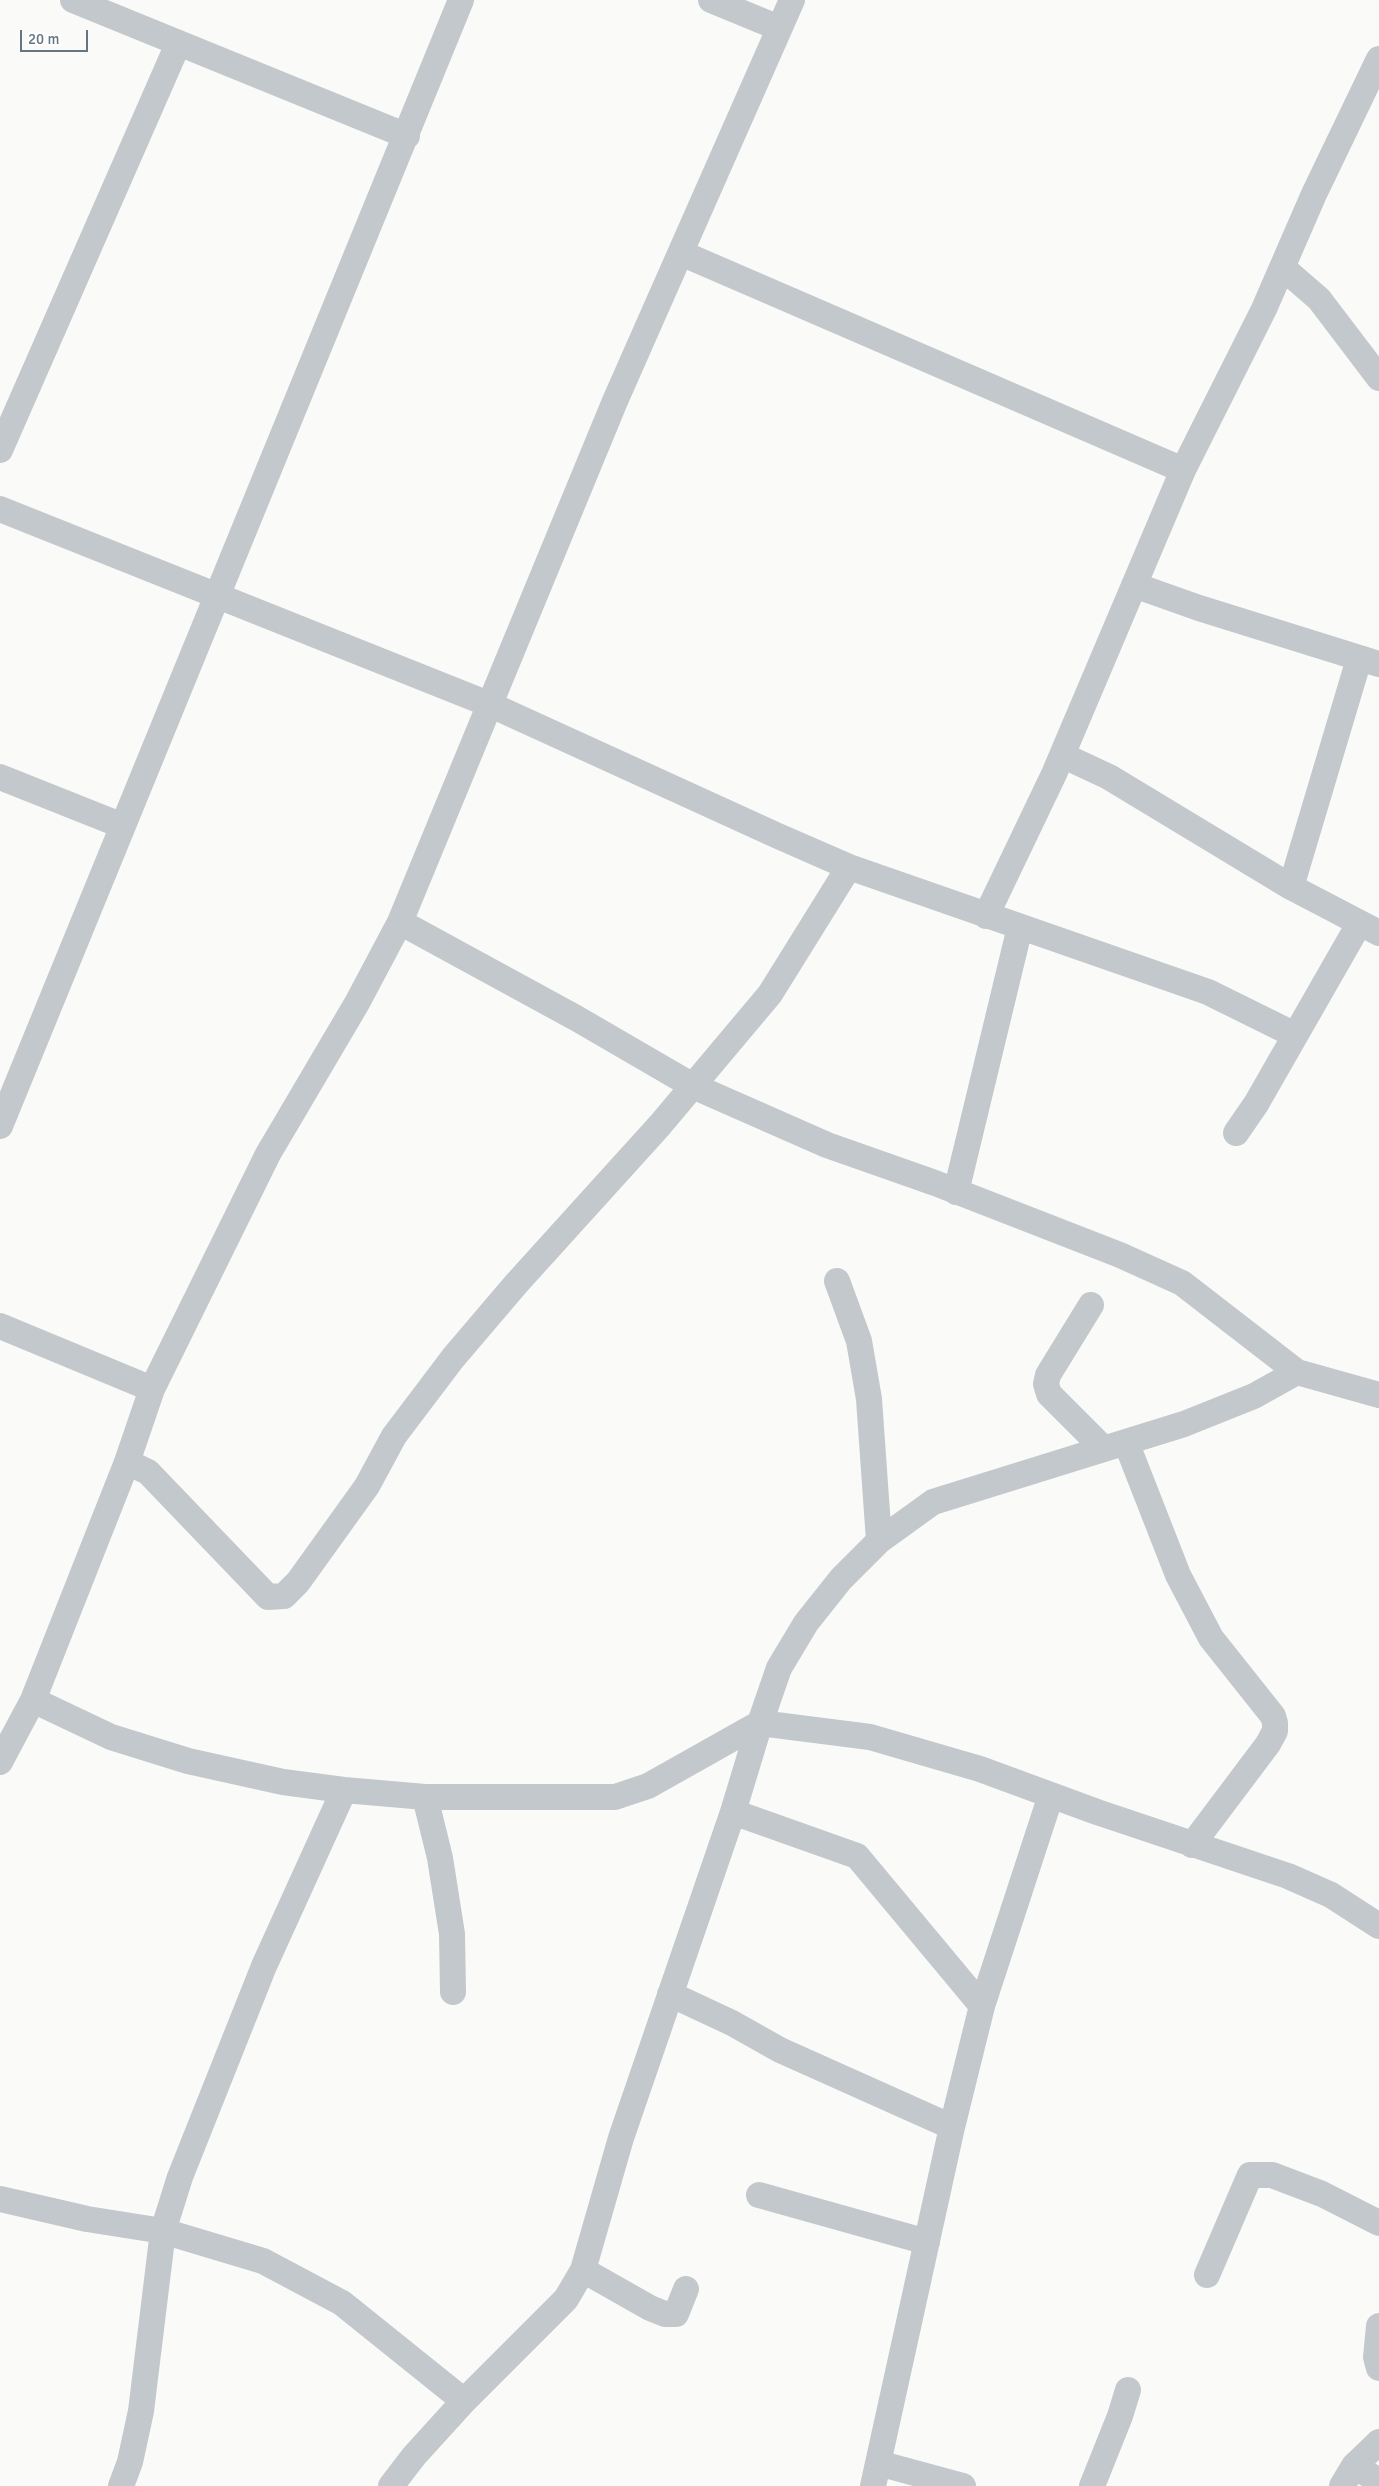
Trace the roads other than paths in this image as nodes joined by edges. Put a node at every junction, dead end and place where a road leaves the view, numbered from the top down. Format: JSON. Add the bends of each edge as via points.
{"nodes":[{"id":1,"x":73,"y":0,"type":"edge"},
{"id":2,"x":461,"y":0,"type":"edge"},
{"id":3,"x":711,"y":0,"type":"edge"},
{"id":4,"x":792,"y":0,"type":"edge"},
{"id":5,"x":779,"y":28,"type":"junction"},
{"id":6,"x":178,"y":44,"type":"junction"},
{"id":7,"x":1379,"y":59,"type":"edge"},
{"id":8,"x":407,"y":136,"type":"junction"},
{"id":9,"x":681,"y":253,"type":"junction"},
{"id":10,"x":1282,"y":267,"type":"junction"},
{"id":11,"x":1379,"y":378,"type":"edge"},
{"id":12,"x":0,"y":450,"type":"edge"},
{"id":13,"x":1183,"y":470,"type":"junction"},
{"id":14,"x":0,"y":509,"type":"edge"},
{"id":15,"x":1134,"y":584,"type":"junction"},
{"id":16,"x":216,"y":597,"type":"junction"},
{"id":17,"x":1369,"y":662,"type":"edge"},
{"id":18,"x":491,"y":704,"type":"junction"},
{"id":19,"x":1062,"y":755,"type":"junction"},
{"id":20,"x":0,"y":777,"type":"edge"},
{"id":21,"x":123,"y":826,"type":"junction"},
{"id":22,"x":849,"y":867,"type":"junction"},
{"id":23,"x":1291,"y":887,"type":"junction"},
{"id":24,"x":986,"y":916,"type":"junction"},
{"id":25,"x":400,"y":922,"type":"junction"},
{"id":26,"x":1020,"y":927,"type":"junction"},
{"id":27,"x":1369,"y":928,"type":"edge"},
{"id":28,"x":1295,"y":1035,"type":"junction"},
{"id":29,"x":693,"y":1086,"type":"junction"},
{"id":30,"x":0,"y":1126,"type":"edge"},
{"id":31,"x":1236,"y":1133,"type":"dead end"},
{"id":32,"x":956,"y":1192,"type":"junction"},
{"id":33,"x":837,"y":1281,"type":"dead end"},
{"id":34,"x":1091,"y":1306,"type":"dead end"},
{"id":35,"x":0,"y":1326,"type":"edge"},
{"id":36,"x":1297,"y":1372,"type":"junction"},
{"id":37,"x":152,"y":1389,"type":"junction"},
{"id":38,"x":1379,"y":1395,"type":"edge"},
{"id":39,"x":1115,"y":1446,"type":"junction"},
{"id":40,"x":126,"y":1462,"type":"junction"},
{"id":41,"x":879,"y":1541,"type":"junction"},
{"id":42,"x":33,"y":1700,"type":"junction"},
{"id":43,"x":760,"y":1722,"type":"junction"},
{"id":44,"x":0,"y":1762,"type":"edge"},
{"id":45,"x":344,"y":1790,"type":"junction"},
{"id":46,"x":1051,"y":1795,"type":"junction"},
{"id":47,"x":425,"y":1797,"type":"junction"},
{"id":48,"x":733,"y":1812,"type":"junction"},
{"id":49,"x":1192,"y":1844,"type":"junction"},
{"id":50,"x":1379,"y":1926,"type":"edge"},
{"id":51,"x":453,"y":1992,"type":"dead end"},
{"id":52,"x":670,"y":1994,"type":"junction"},
{"id":53,"x":982,"y":2006,"type":"junction"},
{"id":54,"x":952,"y":2128,"type":"junction"},
{"id":55,"x":759,"y":2195,"type":"dead end"},
{"id":56,"x":0,"y":2199,"type":"edge"},
{"id":57,"x":1379,"y":2223,"type":"edge"},
{"id":58,"x":163,"y":2231,"type":"junction"},
{"id":59,"x":927,"y":2242,"type":"junction"},
{"id":60,"x":582,"y":2270,"type":"junction"},
{"id":61,"x":1207,"y":2275,"type":"dead end"},
{"id":62,"x":686,"y":2289,"type":"dead end"},
{"id":63,"x":1379,"y":2326,"type":"edge"},
{"id":64,"x":1379,"y":2368,"type":"edge"},
{"id":65,"x":1128,"y":2390,"type":"dead end"},
{"id":66,"x":464,"y":2401,"type":"junction"},
{"id":67,"x":1379,"y":2442,"type":"edge"},
{"id":68,"x":875,"y":2475,"type":"edge"},
{"id":69,"x":1348,"y":2476,"type":"edge"},
{"id":70,"x":1379,"y":2481,"type":"edge"},
{"id":71,"x":121,"y":2486,"type":"edge"},
{"id":72,"x":391,"y":2486,"type":"edge"},
{"id":73,"x":963,"y":2486,"type":"edge"},
{"id":74,"x":1092,"y":2486,"type":"edge"}],
"edges":[{"from":1,"to":6,"type":"street"},
{"from":2,"to":8,"type":"street"},
{"from":3,"to":5,"type":"street"},
{"from":4,"to":5,"type":"street"},
{"from":5,"to":9,"type":"street"},
{"from":6,"to":8,"type":"street"},
{"from":6,"to":12,"type":"street"},
{"from":7,"to":10,"type":"street"},
{"from":8,"to":16,"type":"street"},
{"from":9,"to":13,"type":"street"},
{"from":9,"to":18,"type":"street","via":[[615,402]]},
{"from":10,"to":11,"type":"street","via":[[1319,299]]},
{"from":10,"to":13,"type":"street"},
{"from":13,"to":15,"type":"street"},
{"from":14,"to":16,"type":"street"},
{"from":15,"to":17,"type":"street","via":[[1198,608]]},
{"from":15,"to":19,"type":"street"},
{"from":16,"to":18,"type":"street"},
{"from":16,"to":21,"type":"street"},
{"from":17,"to":23,"type":"street"},
{"from":18,"to":22,"type":"street"},
{"from":18,"to":25,"type":"street"},
{"from":19,"to":23,"type":"street","via":[[1109,777]]},
{"from":19,"to":24,"type":"street"},
{"from":20,"to":21,"type":"street"},
{"from":21,"to":30,"type":"street"},
{"from":22,"to":24,"type":"street"},
{"from":22,"to":29,"type":"street","via":[[770,994]]},
{"from":23,"to":27,"type":"street"},
{"from":24,"to":26,"type":"street"},
{"from":25,"to":29,"type":"street"},
{"from":25,"to":37,"type":"street","via":[[357,1003],[268,1154]]},
{"from":26,"to":28,"type":"street","via":[[1208,992]]},
{"from":26,"to":32,"type":"street"},
{"from":27,"to":28,"type":"street"},
{"from":28,"to":31,"type":"street"},
{"from":29,"to":32,"type":"street","via":[[827,1145]]},
{"from":29,"to":40,"type":"street","via":[[453,1358],[394,1436],[367,1486],[298,1582],[284,1596],[268,1597],[148,1472]]},
{"from":32,"to":36,"type":"street","via":[[1120,1255],[1182,1283]]},
{"from":33,"to":41,"type":"street","via":[[859,1342],[868,1399]]},
{"from":34,"to":39,"type":"street","via":[[1048,1375],[1046,1384],[1049,1394]]},
{"from":35,"to":37,"type":"street"},
{"from":36,"to":38,"type":"street"},
{"from":36,"to":39,"type":"street","via":[[1254,1396],[1184,1424]]},
{"from":37,"to":40,"type":"street"},
{"from":39,"to":41,"type":"street","via":[[933,1502]]},
{"from":39,"to":49,"type":"street","via":[[1211,1638],[1276,1723],[1268,1744]]},
{"from":40,"to":42,"type":"street"},
{"from":41,"to":43,"type":"street","via":[[806,1623],[779,1668]]},
{"from":42,"to":44,"type":"street"},
{"from":42,"to":45,"type":"street","via":[[111,1737],[188,1761],[283,1782]]},
{"from":43,"to":46,"type":"street","via":[[870,1737]]},
{"from":43,"to":47,"type":"street","via":[[648,1786],[615,1797]]},
{"from":43,"to":48,"type":"street"},
{"from":45,"to":47,"type":"street"},
{"from":45,"to":58,"type":"street","via":[[264,1966],[180,2177]]},
{"from":46,"to":49,"type":"street"},
{"from":46,"to":53,"type":"street"},
{"from":47,"to":51,"type":"street","via":[[451,1924]]},
{"from":48,"to":52,"type":"street"},
{"from":48,"to":53,"type":"street","via":[[857,1856]]},
{"from":49,"to":50,"type":"street","via":[[1331,1894]]},
{"from":52,"to":54,"type":"street","via":[[780,2050]]},
{"from":52,"to":60,"type":"street","via":[[621,2138]]},
{"from":53,"to":54,"type":"street"},
{"from":54,"to":59,"type":"street"},
{"from":55,"to":59,"type":"street"},
{"from":56,"to":58,"type":"street","via":[[87,2219]]},
{"from":57,"to":61,"type":"street","via":[[1322,2194],[1272,2175],[1250,2175]]},
{"from":58,"to":66,"type":"street","via":[[263,2260],[342,2303]]},
{"from":58,"to":71,"type":"street","via":[[141,2411],[130,2462]]},
{"from":59,"to":68,"type":"street"},
{"from":60,"to":62,"type":"street","via":[[665,2314],[676,2314]]},
{"from":60,"to":66,"type":"street","via":[[566,2299]]},
{"from":63,"to":64,"type":"street","via":[[1376,2357]]},
{"from":65,"to":74,"type":"street"},
{"from":66,"to":72,"type":"street"},
{"from":67,"to":69,"type":"street"},
{"from":68,"to":73,"type":"street"},
{"from":69,"to":70,"type":"street"}]}
